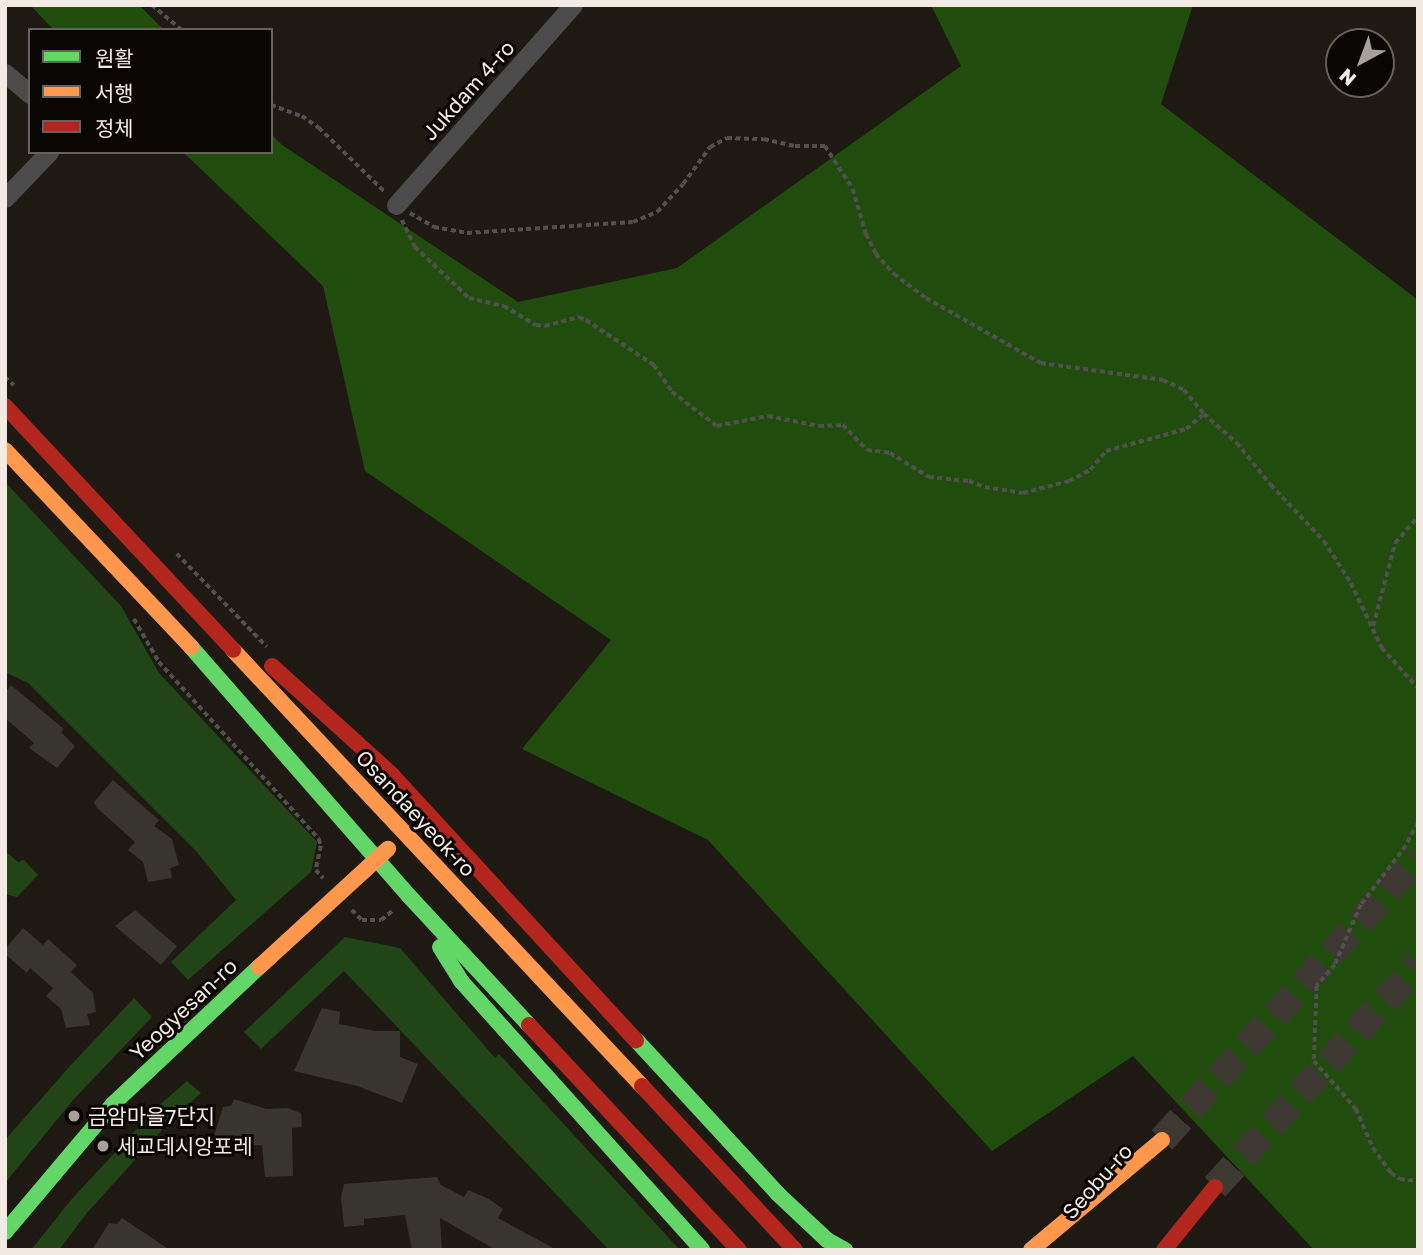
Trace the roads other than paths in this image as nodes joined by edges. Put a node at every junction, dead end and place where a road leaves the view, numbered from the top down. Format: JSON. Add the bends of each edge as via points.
{"nodes":[{"id":1,"x":573,"y":5,"type":"edge"},
{"id":2,"x":5,"y":74,"type":"edge"},
{"id":3,"x":28,"y":91,"type":"edge"},
{"id":4,"x":47,"y":154,"type":"edge"},
{"id":5,"x":5,"y":198,"type":"edge"},
{"id":6,"x":396,"y":205,"type":"road end"},
{"id":7,"x":5,"y":406,"type":"edge"},
{"id":8,"x":5,"y":450,"type":"edge"},
{"id":9,"x":153,"y":562,"type":"junction"},
{"id":10,"x":406,"y":833,"type":"junction"},
{"id":11,"x":376,"y":860,"type":"junction"},
{"id":12,"x":409,"y":897,"type":"junction"},
{"id":13,"x":1214,"y":1187,"type":"tunnel mouth"},
{"id":14,"x":1190,"y":1218,"type":"junction"},
{"id":15,"x":1082,"y":1230,"type":"dead end"},
{"id":16,"x":5,"y":1232,"type":"edge"},
{"id":17,"x":702,"y":1250,"type":"edge"},
{"id":18,"x":739,"y":1250,"type":"edge"},
{"id":19,"x":795,"y":1250,"type":"edge"},
{"id":20,"x":845,"y":1250,"type":"edge"},
{"id":21,"x":1031,"y":1250,"type":"edge"},
{"id":22,"x":1164,"y":1250,"type":"edge"},
{"id":23,"x":1173,"y":1250,"type":"edge"}],
"edges":[{"from":1,"to":6,"type":"street","name":"Jukdam 4-ro"},
{"from":2,"to":3,"type":"street"},
{"from":4,"to":5,"type":"street"},
{"from":7,"to":9,"type":"main road","name":"Osandaeyeok-ro"},
{"from":8,"to":11,"type":"main road","via":[[170,623]]},
{"from":9,"to":10,"type":"main road","name":"Osandaeyeok-ro"},
{"from":9,"to":20,"type":"main road","via":[[391,774],[778,1194],[827,1240]]},
{"from":10,"to":11,"type":"main road","name":"Yeogyesan-ro"},
{"from":10,"to":19,"type":"main road","name":"Osandaeyeok-ro"},
{"from":11,"to":12,"type":"main road"},
{"from":11,"to":16,"type":"main road","name":"Yeogyesan-ro","via":[[113,1104]]},
{"from":12,"to":17,"type":"main road","via":[[461,981]]},
{"from":12,"to":18,"type":"main road"},
{"from":13,"to":14,"type":"main road"},
{"from":14,"to":22,"type":"main road"},
{"from":14,"to":23,"type":"main road"},
{"from":15,"to":21,"type":"main road","name":"Seobu-ro","via":[[1162,1140]]}]}
